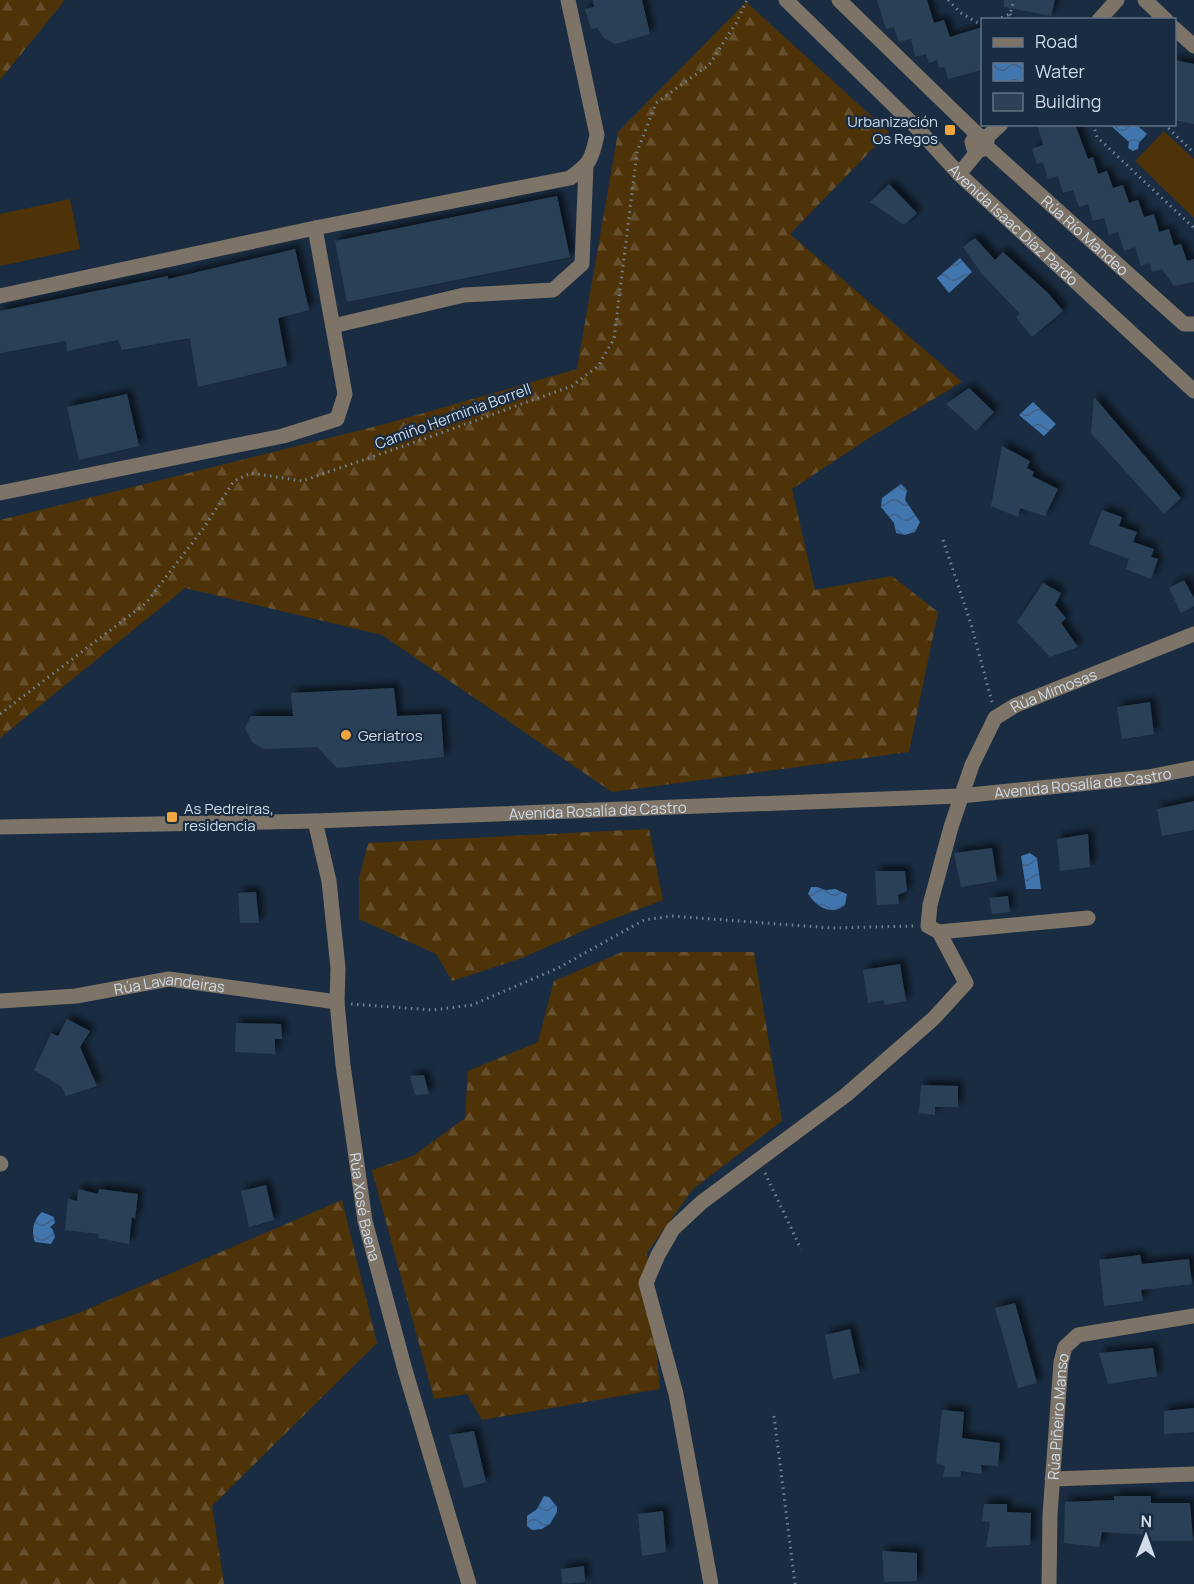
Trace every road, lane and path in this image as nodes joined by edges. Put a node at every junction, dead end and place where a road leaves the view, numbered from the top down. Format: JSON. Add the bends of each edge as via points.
{"nodes":[{"id":1,"x":568,"y":0,"type":"edge"},
{"id":2,"x":747,"y":0,"type":"edge"},
{"id":3,"x":786,"y":0,"type":"edge"},
{"id":4,"x":839,"y":0,"type":"edge"},
{"id":5,"x":948,"y":0,"type":"edge"},
{"id":6,"x":1014,"y":0,"type":"edge"},
{"id":7,"x":1117,"y":0,"type":"edge"},
{"id":8,"x":1145,"y":0,"type":"edge"},
{"id":9,"x":1010,"y":14,"type":"junction"},
{"id":10,"x":1001,"y":18,"type":"edge"},
{"id":11,"x":1013,"y":18,"type":"edge"},
{"id":12,"x":1101,"y":18,"type":"edge"},
{"id":13,"x":1164,"y":18,"type":"edge"},
{"id":14,"x":981,"y":22,"type":"edge"},
{"id":15,"x":1176,"y":29,"type":"edge"},
{"id":16,"x":1194,"y":46,"type":"edge"},
{"id":17,"x":998,"y":126,"type":"edge"},
{"id":18,"x":1094,"y":126,"type":"edge"},
{"id":19,"x":1166,"y":126,"type":"edge"},
{"id":20,"x":982,"y":143,"type":"junction"},
{"id":21,"x":1194,"y":153,"type":"edge"},
{"id":22,"x":586,"y":166,"type":"junction"},
{"id":23,"x":958,"y":174,"type":"junction"},
{"id":24,"x":315,"y":228,"type":"junction"},
{"id":25,"x":1194,"y":228,"type":"edge"},
{"id":26,"x":0,"y":296,"type":"edge"},
{"id":27,"x":1189,"y":324,"type":"edge"},
{"id":28,"x":333,"y":326,"type":"junction"},
{"id":29,"x":1194,"y":391,"type":"edge"},
{"id":30,"x":0,"y":493,"type":"edge"},
{"id":31,"x":943,"y":540,"type":"dead end"},
{"id":32,"x":1194,"y":634,"type":"edge"},
{"id":33,"x":0,"y":714,"type":"edge"},
{"id":34,"x":995,"y":718,"type":"junction"},
{"id":35,"x":1194,"y":768,"type":"edge"},
{"id":36,"x":960,"y":796,"type":"junction"},
{"id":37,"x":315,"y":820,"type":"junction"},
{"id":38,"x":0,"y":827,"type":"edge"},
{"id":39,"x":1089,"y":918,"type":"dead end"},
{"id":40,"x":933,"y":929,"type":"junction"},
{"id":41,"x":0,"y":1001,"type":"edge"},
{"id":42,"x":338,"y":1002,"type":"junction"},
{"id":43,"x":759,"y":1160,"type":"junction"},
{"id":44,"x":801,"y":1249,"type":"dead end"},
{"id":45,"x":1194,"y":1316,"type":"edge"},
{"id":46,"x":774,"y":1416,"type":"dead end"},
{"id":47,"x":1194,"y":1474,"type":"edge"},
{"id":48,"x":1052,"y":1479,"type":"junction"},
{"id":49,"x":469,"y":1584,"type":"edge"},
{"id":50,"x":711,"y":1584,"type":"edge"},
{"id":51,"x":795,"y":1584,"type":"edge"},
{"id":52,"x":1049,"y":1584,"type":"edge"}],
"edges":[{"from":1,"to":22,"type":"street","via":[[597,135]]},
{"from":2,"to":33,"type":"path","name":"Camiño Herminia Borrell","via":[[709,65],[656,103],[637,152],[614,339],[598,366],[572,386],[302,481],[251,473],[234,481],[146,603]]},
{"from":3,"to":23,"type":"street","name":"Avenida Isaac Díaz Pardo","via":[[918,129]]},
{"from":4,"to":20,"type":"street","name":"Rúa Río Mandeo"},
{"from":5,"to":14,"type":"path","via":[[961,13]]},
{"from":6,"to":9,"type":"path"},
{"from":7,"to":12,"type":"street"},
{"from":8,"to":13,"type":"street"},
{"from":9,"to":10,"type":"path"},
{"from":9,"to":11,"type":"path"},
{"from":15,"to":16,"type":"street"},
{"from":17,"to":20,"type":"street"},
{"from":18,"to":25,"type":"path","via":[[1097,137]]},
{"from":19,"to":21,"type":"path"},
{"from":20,"to":23,"type":"street"},
{"from":20,"to":27,"type":"street","name":"Rúa Río Mandeo"},
{"from":22,"to":24,"type":"street","via":[[570,178]]},
{"from":22,"to":28,"type":"street","via":[[582,264],[553,290],[464,295]]},
{"from":23,"to":29,"type":"street","name":"Avenida Isaac Díaz Pardo"},
{"from":24,"to":26,"type":"street"},
{"from":24,"to":28,"type":"street"},
{"from":28,"to":30,"type":"street","via":[[345,394],[337,419],[283,436]]},
{"from":31,"to":34,"type":"path","via":[[971,624]]},
{"from":32,"to":34,"type":"street","name":"Rúa Mimosas","via":[[1016,705]]},
{"from":34,"to":36,"type":"street","name":"Rúa Mimosas"},
{"from":35,"to":36,"type":"street","name":"Avenida Rosalía de Castro","via":[[1148,777]]},
{"from":36,"to":37,"type":"street","name":"Avenida Rosalía de Castro"},
{"from":36,"to":40,"type":"street","name":"Rúa Mimosas","via":[[930,905]]},
{"from":37,"to":38,"type":"street","name":"Avenida Rosalía de Castro"},
{"from":37,"to":42,"type":"street","name":"Rúa Xosé Baena","via":[[329,881]]},
{"from":39,"to":40,"type":"street"},
{"from":40,"to":42,"type":"path","via":[[831,928],[672,916],[644,920],[558,968],[472,1005],[433,1010]]},
{"from":40,"to":43,"type":"street","via":[[966,983],[934,1018],[846,1095]]},
{"from":41,"to":42,"type":"street","name":"Rúa Lavandeiras","via":[[76,996],[170,979]]},
{"from":42,"to":49,"type":"street","name":"Rúa Xosé Baena","via":[[365,1221]]},
{"from":43,"to":44,"type":"path"},
{"from":43,"to":50,"type":"street","via":[[673,1229],[646,1283],[676,1394]]},
{"from":45,"to":48,"type":"street","name":"Rúa Piñeiro Manso","via":[[1078,1335],[1065,1347]]},
{"from":46,"to":51,"type":"path"},
{"from":47,"to":48,"type":"street"},
{"from":48,"to":52,"type":"street","name":"Rúa Piñeiro Manso"}]}
